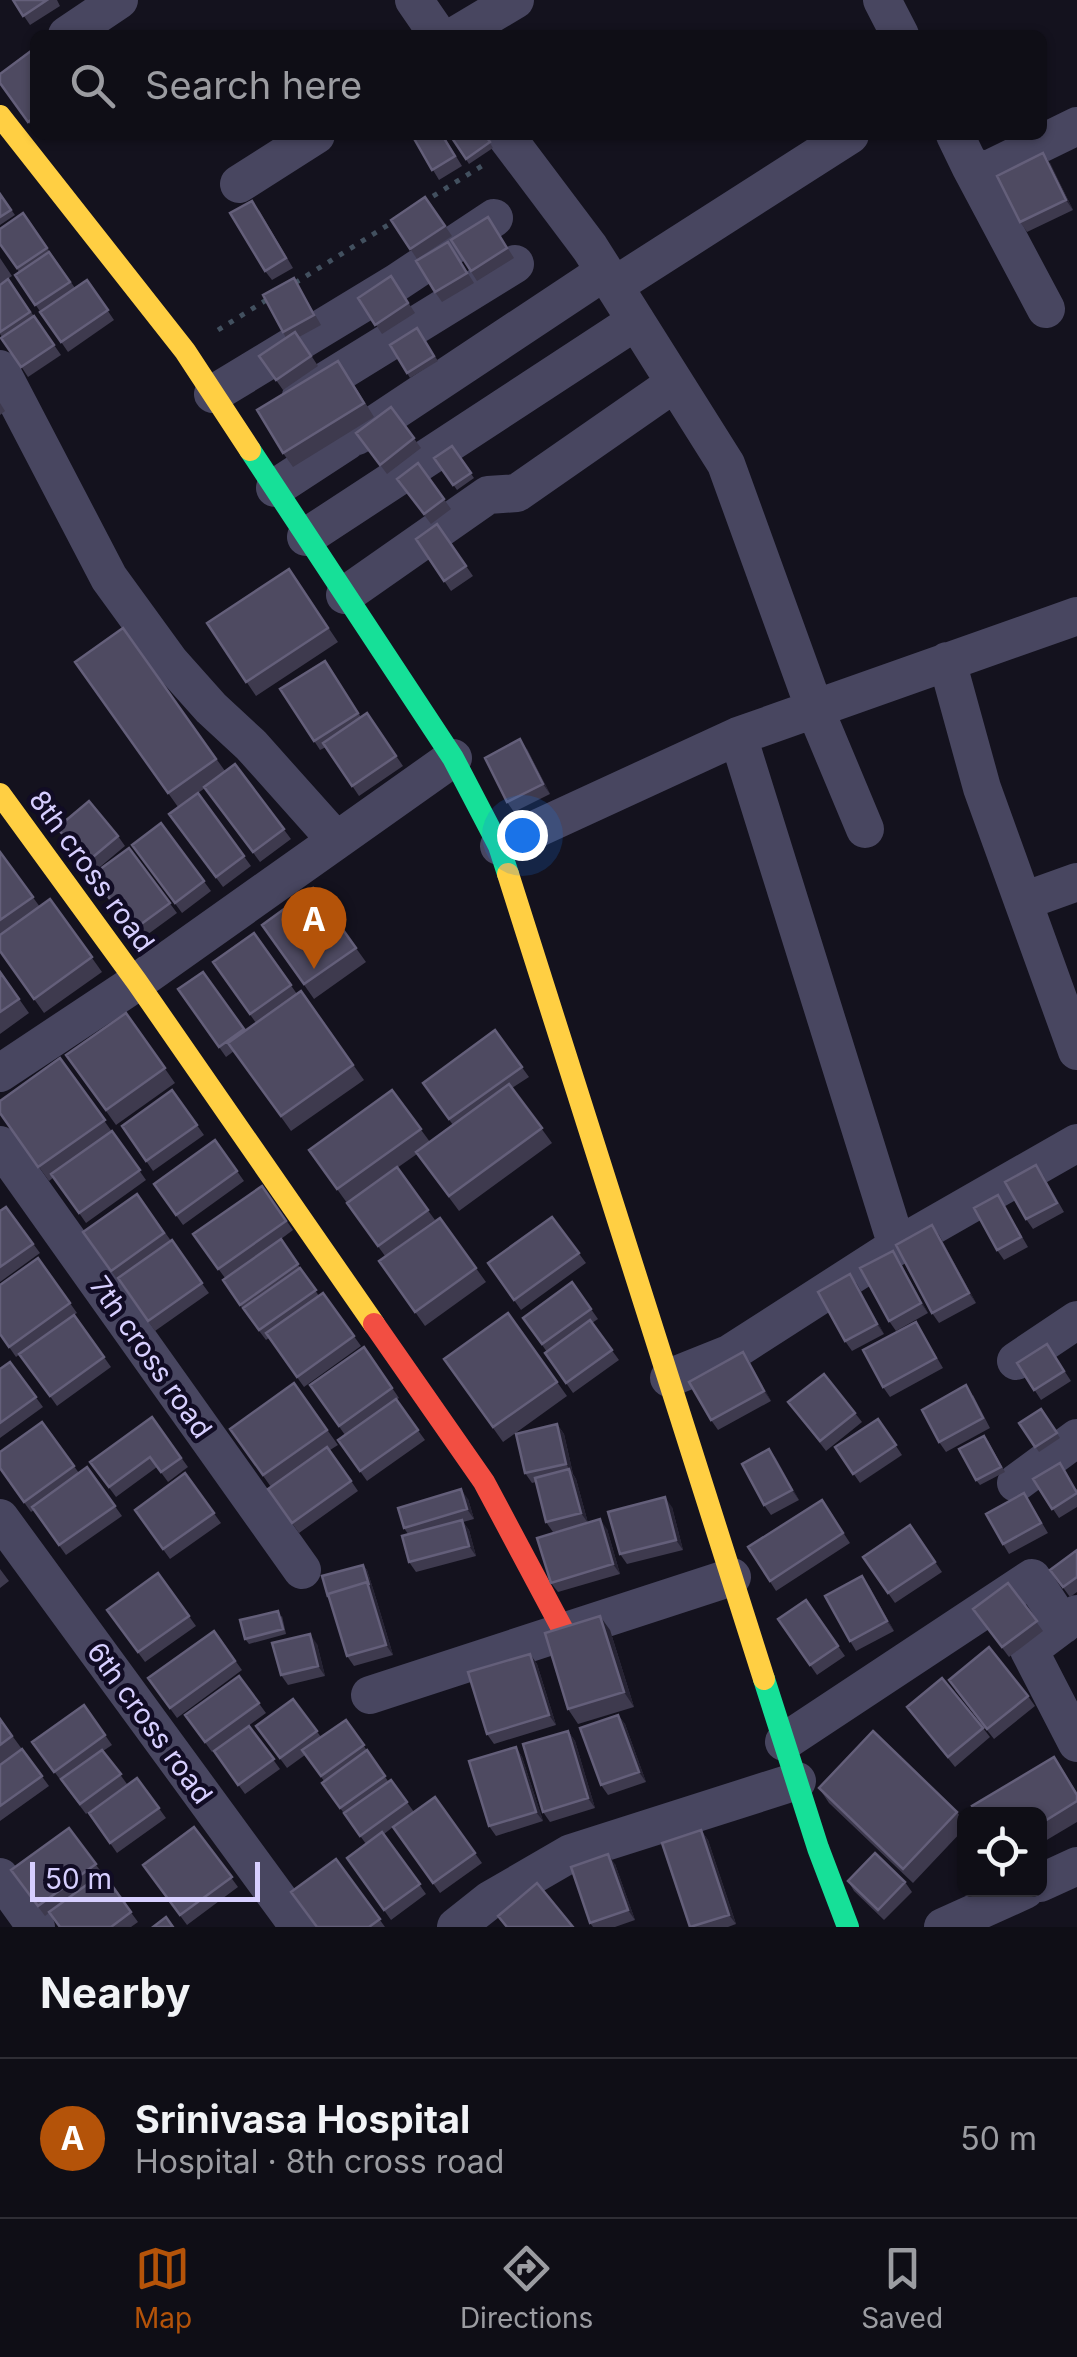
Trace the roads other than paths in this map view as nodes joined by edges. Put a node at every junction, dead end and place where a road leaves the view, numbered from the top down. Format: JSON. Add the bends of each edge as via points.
{"nodes":[{"id":1,"x":118,"y":0,"type":"edge"},
{"id":2,"x":414,"y":0,"type":"edge"},
{"id":3,"x":515,"y":0,"type":"edge"},
{"id":4,"x":882,"y":0,"type":"edge"},
{"id":5,"x":74,"y":30,"type":"edge"},
{"id":6,"x":435,"y":30,"type":"edge"},
{"id":7,"x":464,"y":30,"type":"edge"},
{"id":8,"x":897,"y":30,"type":"edge"},
{"id":9,"x":0,"y":116,"type":"edge"},
{"id":10,"x":1077,"y":126,"type":"edge"},
{"id":11,"x":308,"y":140,"type":"edge"},
{"id":12,"x":842,"y":140,"type":"edge"},
{"id":13,"x":509,"y":141,"type":"edge"},
{"id":14,"x":962,"y":150,"type":"edge"},
{"id":15,"x":239,"y":184,"type":"dead end"},
{"id":16,"x":494,"y":218,"type":"edge"},
{"id":17,"x":515,"y":264,"type":"dead end"},
{"id":18,"x":609,"y":279,"type":"junction"},
{"id":19,"x":1046,"y":309,"type":"dead end"},
{"id":20,"x":636,"y":321,"type":"junction"},
{"id":21,"x":0,"y":368,"type":"edge"},
{"id":22,"x":676,"y":383,"type":"junction"},
{"id":23,"x":213,"y":394,"type":"junction"},
{"id":24,"x":240,"y":434,"type":"junction"},
{"id":25,"x":275,"y":488,"type":"junction"},
{"id":26,"x":306,"y":537,"type":"junction"},
{"id":27,"x":345,"y":595,"type":"junction"},
{"id":28,"x":1077,"y":616,"type":"edge"},
{"id":29,"x":947,"y":660,"type":"junction"},
{"id":30,"x":814,"y":707,"type":"junction"},
{"id":31,"x":738,"y":736,"type":"junction"},
{"id":32,"x":454,"y":758,"type":"junction"},
{"id":33,"x":0,"y":794,"type":"edge"},
{"id":34,"x":865,"y":829,"type":"dead end"},
{"id":35,"x":335,"y":839,"type":"junction"},
{"id":36,"x":498,"y":846,"type":"junction"},
{"id":37,"x":1077,"y":882,"type":"edge"},
{"id":38,"x":1024,"y":901,"type":"junction"},
{"id":39,"x":136,"y":982,"type":"junction"},
{"id":40,"x":1077,"y":1050,"type":"edge"},
{"id":41,"x":0,"y":1073,"type":"edge"},
{"id":42,"x":0,"y":1144,"type":"edge"},
{"id":43,"x":1077,"y":1144,"type":"edge"},
{"id":44,"x":897,"y":1246,"type":"junction"},
{"id":45,"x":1077,"y":1320,"type":"edge"},
{"id":46,"x":1016,"y":1360,"type":"edge"},
{"id":47,"x":669,"y":1378,"type":"junction"},
{"id":48,"x":1077,"y":1438,"type":"edge"},
{"id":49,"x":1016,"y":1483,"type":"dead end"},
{"id":50,"x":0,"y":1518,"type":"edge"},
{"id":51,"x":302,"y":1570,"type":"dead end"},
{"id":52,"x":732,"y":1577,"type":"junction"},
{"id":53,"x":1070,"y":1620,"type":"edge"},
{"id":54,"x":564,"y":1632,"type":"junction"},
{"id":55,"x":370,"y":1694,"type":"dead end"},
{"id":56,"x":784,"y":1742,"type":"junction"},
{"id":57,"x":1077,"y":1743,"type":"edge"},
{"id":58,"x":797,"y":1782,"type":"junction"},
{"id":59,"x":1077,"y":1866,"type":"edge"},
{"id":60,"x":0,"y":1877,"type":"edge"},
{"id":61,"x":1047,"y":1880,"type":"edge"},
{"id":62,"x":1009,"y":1897,"type":"edge"},
{"id":63,"x":36,"y":1927,"type":"edge"},
{"id":64,"x":299,"y":1927,"type":"edge"},
{"id":65,"x":456,"y":1927,"type":"edge"},
{"id":66,"x":848,"y":1927,"type":"edge"},
{"id":67,"x":943,"y":1927,"type":"edge"}],
"edges":[{"from":1,"to":5,"type":"street"},
{"from":2,"to":6,"type":"street"},
{"from":3,"to":7,"type":"street"},
{"from":4,"to":8,"type":"street"},
{"from":9,"to":23,"type":"street"},
{"from":10,"to":14,"type":"street","via":[[988,170]]},
{"from":11,"to":15,"type":"street"},
{"from":12,"to":18,"type":"street"},
{"from":13,"to":18,"type":"street"},
{"from":14,"to":19,"type":"street"},
{"from":16,"to":23,"type":"street"},
{"from":17,"to":24,"type":"street"},
{"from":18,"to":20,"type":"street"},
{"from":18,"to":25,"type":"street"},
{"from":20,"to":22,"type":"street"},
{"from":20,"to":26,"type":"street"},
{"from":21,"to":35,"type":"street","via":[[109,578],[170,662]]},
{"from":22,"to":27,"type":"street","via":[[517,493],[488,495]]},
{"from":22,"to":30,"type":"street","via":[[726,464]]},
{"from":23,"to":24,"type":"street"},
{"from":24,"to":25,"type":"street"},
{"from":25,"to":26,"type":"street"},
{"from":26,"to":27,"type":"street"},
{"from":27,"to":32,"type":"street"},
{"from":28,"to":29,"type":"street"},
{"from":29,"to":30,"type":"street"},
{"from":29,"to":38,"type":"street","via":[[982,788]]},
{"from":30,"to":31,"type":"street"},
{"from":30,"to":34,"type":"street"},
{"from":31,"to":36,"type":"street"},
{"from":31,"to":44,"type":"street"},
{"from":32,"to":35,"type":"street"},
{"from":32,"to":36,"type":"street"},
{"from":33,"to":39,"type":"street","name":"8th cross road"},
{"from":35,"to":39,"type":"street"},
{"from":36,"to":47,"type":"street"},
{"from":37,"to":38,"type":"street"},
{"from":38,"to":40,"type":"street"},
{"from":39,"to":41,"type":"street"},
{"from":39,"to":54,"type":"street","name":"8th cross road","via":[[484,1482]]},
{"from":42,"to":51,"type":"street","name":"7th cross road"},
{"from":43,"to":44,"type":"street"},
{"from":44,"to":47,"type":"street","via":[[728,1354]]},
{"from":45,"to":46,"type":"street"},
{"from":47,"to":52,"type":"street"},
{"from":48,"to":49,"type":"street"},
{"from":50,"to":64,"type":"street","name":"6th cross road"},
{"from":52,"to":54,"type":"street"},
{"from":52,"to":56,"type":"street"},
{"from":53,"to":56,"type":"street","via":[[1032,1578]]},
{"from":53,"to":57,"type":"street","via":[[1029,1650]]},
{"from":54,"to":55,"type":"street"},
{"from":56,"to":58,"type":"street"},
{"from":58,"to":65,"type":"street","via":[[571,1853]]},
{"from":58,"to":66,"type":"street"},
{"from":59,"to":61,"type":"street"},
{"from":60,"to":63,"type":"street"},
{"from":62,"to":67,"type":"street"}]}
